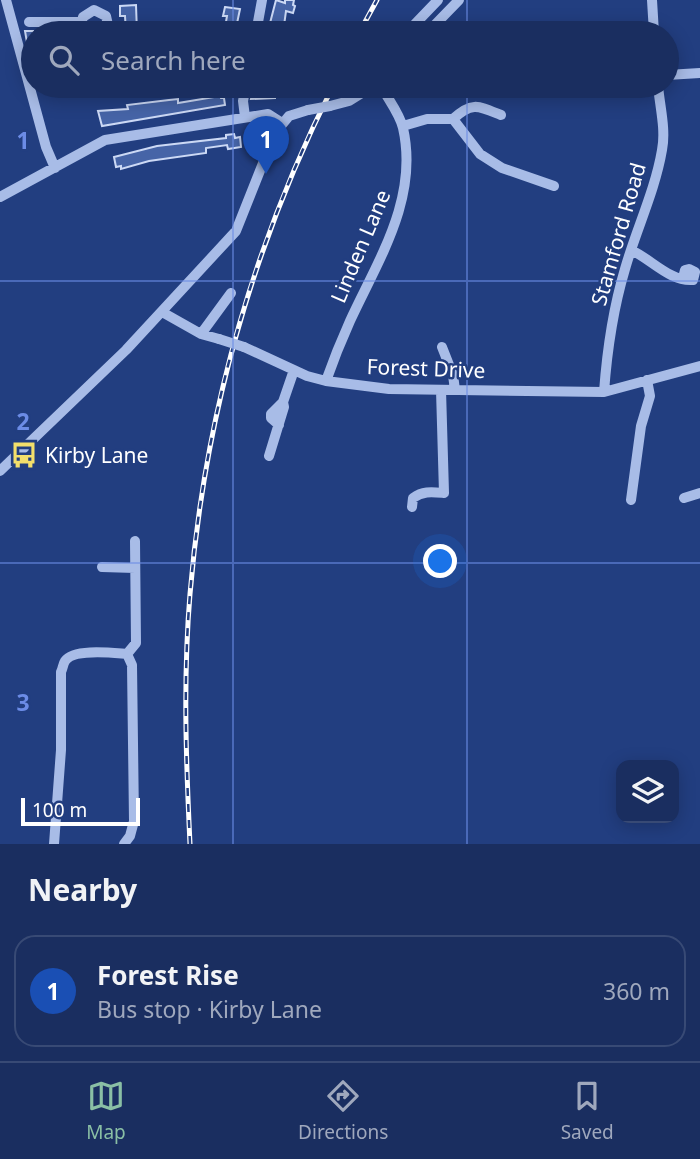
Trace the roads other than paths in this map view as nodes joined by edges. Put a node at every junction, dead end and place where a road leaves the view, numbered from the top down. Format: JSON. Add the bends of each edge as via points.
{"nodes":[{"id":1,"x":6,"y":0,"type":"edge"},
{"id":2,"x":262,"y":0,"type":"edge"},
{"id":3,"x":438,"y":0,"type":"edge"},
{"id":4,"x":459,"y":0,"type":"edge"},
{"id":5,"x":652,"y":0,"type":"edge"},
{"id":6,"x":94,"y":5,"type":"edge"},
{"id":7,"x":84,"y":21,"type":"edge"},
{"id":8,"x":107,"y":21,"type":"edge"},
{"id":9,"x":258,"y":21,"type":"edge"},
{"id":10,"x":418,"y":21,"type":"edge"},
{"id":11,"x":439,"y":21,"type":"edge"},
{"id":12,"x":653,"y":21,"type":"edge"},
{"id":13,"x":21,"y":55,"type":"edge"},
{"id":14,"x":700,"y":73,"type":"edge"},
{"id":15,"x":679,"y":74,"type":"edge"},
{"id":16,"x":33,"y":98,"type":"edge"},
{"id":17,"x":244,"y":98,"type":"edge"},
{"id":18,"x":354,"y":98,"type":"edge"},
{"id":19,"x":387,"y":98,"type":"edge"},
{"id":20,"x":659,"y":98,"type":"edge"},
{"id":21,"x":501,"y":115,"type":"dead end"},
{"id":22,"x":245,"y":117,"type":"junction"},
{"id":23,"x":453,"y":119,"type":"junction"},
{"id":24,"x":282,"y":123,"type":"junction"},
{"id":25,"x":403,"y":126,"type":"junction"},
{"id":26,"x":55,"y":167,"type":"junction"},
{"id":27,"x":554,"y":186,"type":"dead end"},
{"id":28,"x":0,"y":197,"type":"edge"},
{"id":29,"x":631,"y":250,"type":"junction"},
{"id":30,"x":683,"y":278,"type":"dead end"},
{"id":31,"x":231,"y":293,"type":"dead end"},
{"id":32,"x":162,"y":313,"type":"junction"},
{"id":33,"x":201,"y":334,"type":"junction"},
{"id":34,"x":443,"y":347,"type":"dead end"},
{"id":35,"x":700,"y":366,"type":"edge"},
{"id":36,"x":294,"y":370,"type":"junction"},
{"id":37,"x":647,"y":380,"type":"junction"},
{"id":38,"x":326,"y":381,"type":"junction"},
{"id":39,"x":442,"y":390,"type":"junction"},
{"id":40,"x":455,"y":390,"type":"junction"},
{"id":41,"x":604,"y":392,"type":"junction"},
{"id":42,"x":269,"y":456,"type":"dead end"},
{"id":43,"x":0,"y":471,"type":"edge"},
{"id":44,"x":700,"y":493,"type":"edge"},
{"id":45,"x":684,"y":498,"type":"dead end"},
{"id":46,"x":631,"y":500,"type":"dead end"},
{"id":47,"x":412,"y":507,"type":"dead end"},
{"id":48,"x":135,"y":541,"type":"dead end"},
{"id":49,"x":109,"y":564,"type":"dead end"},
{"id":50,"x":135,"y":568,"type":"junction"},
{"id":51,"x":127,"y":654,"type":"junction"},
{"id":52,"x":54,"y":844,"type":"edge"},
{"id":53,"x":124,"y":844,"type":"edge"}],
"edges":[{"from":1,"to":13,"type":"street"},
{"from":2,"to":9,"type":"street"},
{"from":3,"to":10,"type":"street"},
{"from":4,"to":11,"type":"street"},
{"from":5,"to":12,"type":"street"},
{"from":6,"to":7,"type":"street"},
{"from":6,"to":8,"type":"street"},
{"from":14,"to":15,"type":"street"},
{"from":16,"to":26,"type":"street"},
{"from":17,"to":22,"type":"street"},
{"from":18,"to":24,"type":"street","bridge":true,"via":[[289,116]]},
{"from":19,"to":25,"type":"street","name":"Linden Lane"},
{"from":20,"to":29,"type":"street","name":"Stamford Road","via":[[662,151]]},
{"from":21,"to":23,"type":"street","via":[[478,106],[464,108]]},
{"from":22,"to":24,"type":"street","via":[[268,114]]},
{"from":22,"to":26,"type":"street","via":[[105,140]]},
{"from":23,"to":25,"type":"street","via":[[427,119]]},
{"from":23,"to":27,"type":"street","via":[[480,154],[502,168]]},
{"from":24,"to":32,"type":"street","via":[[236,231]]},
{"from":25,"to":38,"type":"street","name":"Linden Lane","via":[[404,195]]},
{"from":26,"to":28,"type":"street"},
{"from":29,"to":30,"type":"street"},
{"from":29,"to":41,"type":"street","name":"Stamford Road","via":[[606,359]]},
{"from":31,"to":33,"type":"street"},
{"from":32,"to":33,"type":"street","name":"Forest Drive"},
{"from":32,"to":43,"type":"street"},
{"from":33,"to":36,"type":"street","name":"Forest Drive","bridge":true},
{"from":34,"to":40,"type":"street"},
{"from":35,"to":37,"type":"street","name":"Forest Drive"},
{"from":36,"to":38,"type":"street","name":"Forest Drive"},
{"from":36,"to":42,"type":"street","via":[[283,402],[271,414],[279,425]]},
{"from":37,"to":41,"type":"street","name":"Forest Drive"},
{"from":37,"to":46,"type":"street","via":[[650,396]]},
{"from":38,"to":39,"type":"street","name":"Forest Drive"},
{"from":39,"to":40,"type":"street","name":"Forest Drive"},
{"from":39,"to":47,"type":"street","via":[[444,493],[419,494]]},
{"from":40,"to":41,"type":"street","name":"Forest Drive"},
{"from":44,"to":45,"type":"street"},
{"from":48,"to":50,"type":"street"},
{"from":49,"to":50,"type":"street"},
{"from":50,"to":51,"type":"street","via":[[136,643]]},
{"from":51,"to":52,"type":"street","via":[[81,653],[65,661]]},
{"from":51,"to":53,"type":"street","via":[[132,665],[134,821]]}]}
